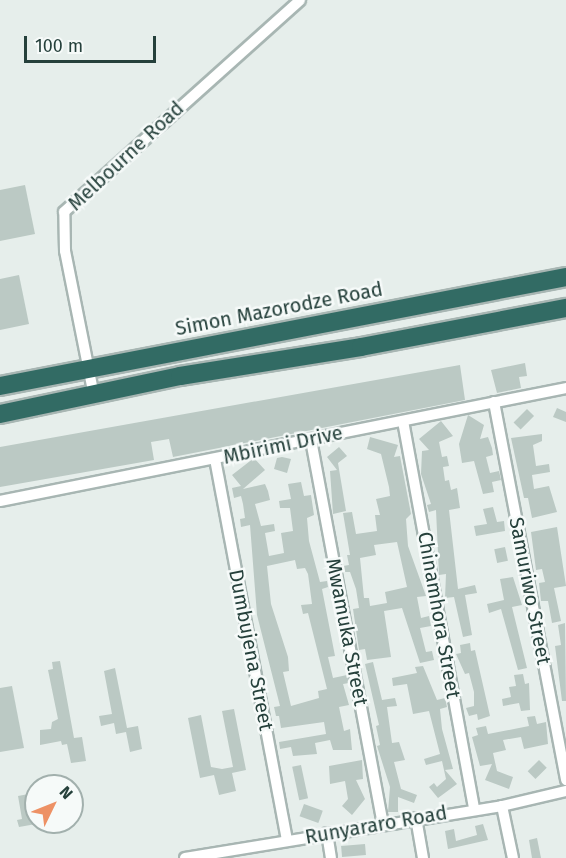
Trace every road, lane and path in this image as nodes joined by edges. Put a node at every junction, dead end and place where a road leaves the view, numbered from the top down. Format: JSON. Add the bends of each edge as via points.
{"nodes":[{"id":1,"x":300,"y":0,"type":"edge"},
{"id":2,"x":566,"y":277,"type":"edge"},
{"id":3,"x":566,"y":308,"type":"edge"},
{"id":4,"x":90,"y":369,"type":"junction"},
{"id":5,"x":180,"y":376,"type":"junction"},
{"id":6,"x":0,"y":387,"type":"edge"},
{"id":7,"x":566,"y":388,"type":"edge"},
{"id":8,"x":94,"y":396,"type":"junction"},
{"id":9,"x":494,"y":402,"type":"junction"},
{"id":10,"x":0,"y":414,"type":"edge"},
{"id":11,"x":403,"y":422,"type":"junction"},
{"id":12,"x":311,"y":440,"type":"junction"},
{"id":13,"x":215,"y":459,"type":"junction"},
{"id":14,"x":0,"y":501,"type":"edge"},
{"id":15,"x":566,"y":780,"type":"edge"},
{"id":16,"x":566,"y":791,"type":"edge"},
{"id":17,"x":502,"y":806,"type":"junction"},
{"id":18,"x":474,"y":808,"type":"junction"},
{"id":19,"x":416,"y":818,"type":"junction"},
{"id":20,"x":383,"y":824,"type":"junction"},
{"id":21,"x":327,"y":833,"type":"junction"},
{"id":22,"x":287,"y":840,"type":"junction"},
{"id":23,"x":236,"y":853,"type":"edge"},
{"id":24,"x":185,"y":858,"type":"edge"},
{"id":25,"x":331,"y":858,"type":"edge"},
{"id":26,"x":423,"y":858,"type":"edge"},
{"id":27,"x":513,"y":858,"type":"edge"}],
"edges":[{"from":1,"to":4,"type":"street","name":"Melbourne Road","via":[[67,207],[62,220],[65,251]]},
{"from":2,"to":4,"type":"highway","name":"Simon Mazorodze Road"},
{"from":3,"to":5,"type":"highway"},
{"from":4,"to":5,"type":"highway","via":[[108,377],[149,371]]},
{"from":4,"to":6,"type":"highway","name":"Simon Mazorodze Road"},
{"from":4,"to":8,"type":"street","name":"Melbourne Road"},
{"from":5,"to":8,"type":"highway"},
{"from":7,"to":9,"type":"street","name":"Mbirimi Drive"},
{"from":8,"to":10,"type":"highway"},
{"from":9,"to":11,"type":"street","name":"Mbirimi Drive"},
{"from":9,"to":15,"type":"street","name":"Samuriwo Street"},
{"from":11,"to":12,"type":"street","name":"Mbirimi Drive"},
{"from":11,"to":18,"type":"street","name":"Chinamhora Street"},
{"from":12,"to":13,"type":"street","name":"Mbirimi Drive"},
{"from":12,"to":20,"type":"street","name":"Mwamuka Street"},
{"from":13,"to":14,"type":"street","name":"Mbirimi Drive"},
{"from":13,"to":22,"type":"street","name":"Dumbujena Street"},
{"from":16,"to":17,"type":"street","name":"Runyararo Road"},
{"from":17,"to":18,"type":"street","name":"Runyararo Road"},
{"from":17,"to":27,"type":"street"},
{"from":18,"to":19,"type":"street","name":"Runyararo Road"},
{"from":19,"to":20,"type":"street","name":"Runyararo Road"},
{"from":19,"to":26,"type":"street"},
{"from":20,"to":21,"type":"street","name":"Runyararo Road"},
{"from":21,"to":22,"type":"street","name":"Runyararo Road"},
{"from":21,"to":25,"type":"street"},
{"from":22,"to":23,"type":"street","name":"Runyararo Road"},
{"from":23,"to":24,"type":"street","name":"Runyararo Road"}]}
